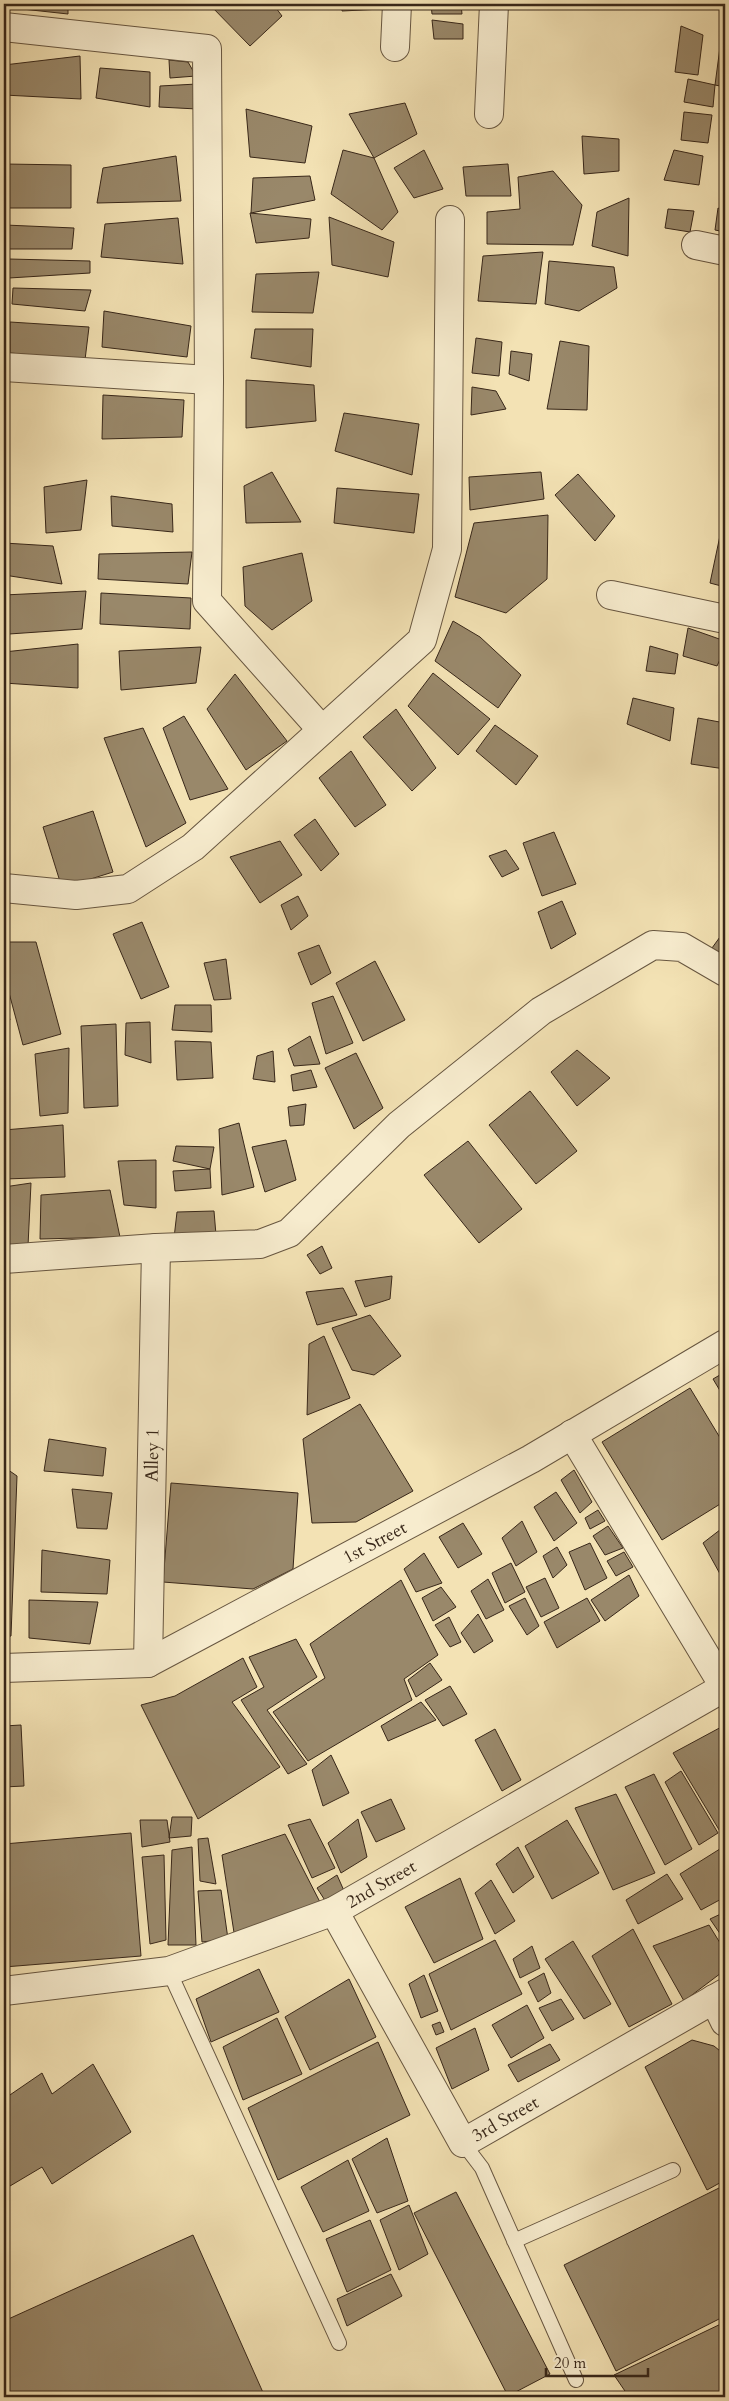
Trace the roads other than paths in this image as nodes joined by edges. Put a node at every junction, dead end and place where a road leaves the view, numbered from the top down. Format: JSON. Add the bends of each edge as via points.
{"nodes":[{"id":1,"x":396,"y":4,"type":"edge"},
{"id":2,"x":494,"y":4,"type":"edge"},
{"id":3,"x":4,"y":27,"type":"edge"},
{"id":4,"x":395,"y":47,"type":"dead end"},
{"id":5,"x":489,"y":114,"type":"dead end"},
{"id":6,"x":450,"y":220,"type":"dead end"},
{"id":7,"x":696,"y":245,"type":"dead end"},
{"id":8,"x":725,"y":250,"type":"edge"},
{"id":9,"x":4,"y":367,"type":"edge"},
{"id":10,"x":209,"y":380,"type":"junction"},
{"id":11,"x":611,"y":595,"type":"dead end"},
{"id":12,"x":725,"y":619,"type":"edge"},
{"id":13,"x":322,"y":730,"type":"junction"},
{"id":14,"x":4,"y":888,"type":"edge"},
{"id":15,"x":725,"y":972,"type":"edge"},
{"id":16,"x":156,"y":1248,"type":"junction"},
{"id":17,"x":4,"y":1259,"type":"edge"},
{"id":18,"x":725,"y":1344,"type":"edge"},
{"id":19,"x":572,"y":1434,"type":"junction"},
{"id":20,"x":148,"y":1663,"type":"junction"},
{"id":21,"x":4,"y":1668,"type":"edge"},
{"id":22,"x":725,"y":1688,"type":"edge"},
{"id":23,"x":334,"y":1911,"type":"junction"},
{"id":24,"x":168,"y":1971,"type":"junction"},
{"id":25,"x":4,"y":1991,"type":"edge"},
{"id":26,"x":721,"y":2005,"type":"edge"},
{"id":27,"x":463,"y":2143,"type":"junction"},
{"id":28,"x":673,"y":2170,"type":"dead end"},
{"id":29,"x":514,"y":2241,"type":"junction"},
{"id":30,"x":339,"y":2343,"type":"dead end"},
{"id":31,"x":576,"y":2380,"type":"dead end"}],
"edges":[{"from":1,"to":4,"type":"street"},
{"from":2,"to":5,"type":"street"},
{"from":3,"to":10,"type":"street","via":[[207,49]]},
{"from":6,"to":13,"type":"street","via":[[447,549],[422,640]]},
{"from":7,"to":8,"type":"street"},
{"from":9,"to":10,"type":"street"},
{"from":10,"to":13,"type":"street","via":[[207,601]]},
{"from":11,"to":12,"type":"street"},
{"from":13,"to":14,"type":"street","via":[[193,847],[128,889],[76,895]]},
{"from":15,"to":16,"type":"street","via":[[682,948],[653,946],[541,1011],[399,1125],[289,1233],[260,1244]]},
{"from":16,"to":17,"type":"street"},
{"from":16,"to":20,"type":"street","name":"Alley 1"},
{"from":18,"to":19,"type":"street","name":"1st Street"},
{"from":19,"to":20,"type":"street","name":"1st Street"},
{"from":19,"to":22,"type":"street"},
{"from":20,"to":21,"type":"street","name":"1st Street"},
{"from":22,"to":23,"type":"street","name":"2nd Street"},
{"from":23,"to":24,"type":"street","name":"2nd Street"},
{"from":23,"to":27,"type":"street","name":"3rd Street"},
{"from":24,"to":25,"type":"street","name":"2nd Street"},
{"from":24,"to":30,"type":"lane"},
{"from":26,"to":27,"type":"street","name":"3rd Street"},
{"from":27,"to":29,"type":"lane","via":[[482,2168]]},
{"from":28,"to":29,"type":"lane"},
{"from":29,"to":31,"type":"lane"}]}
